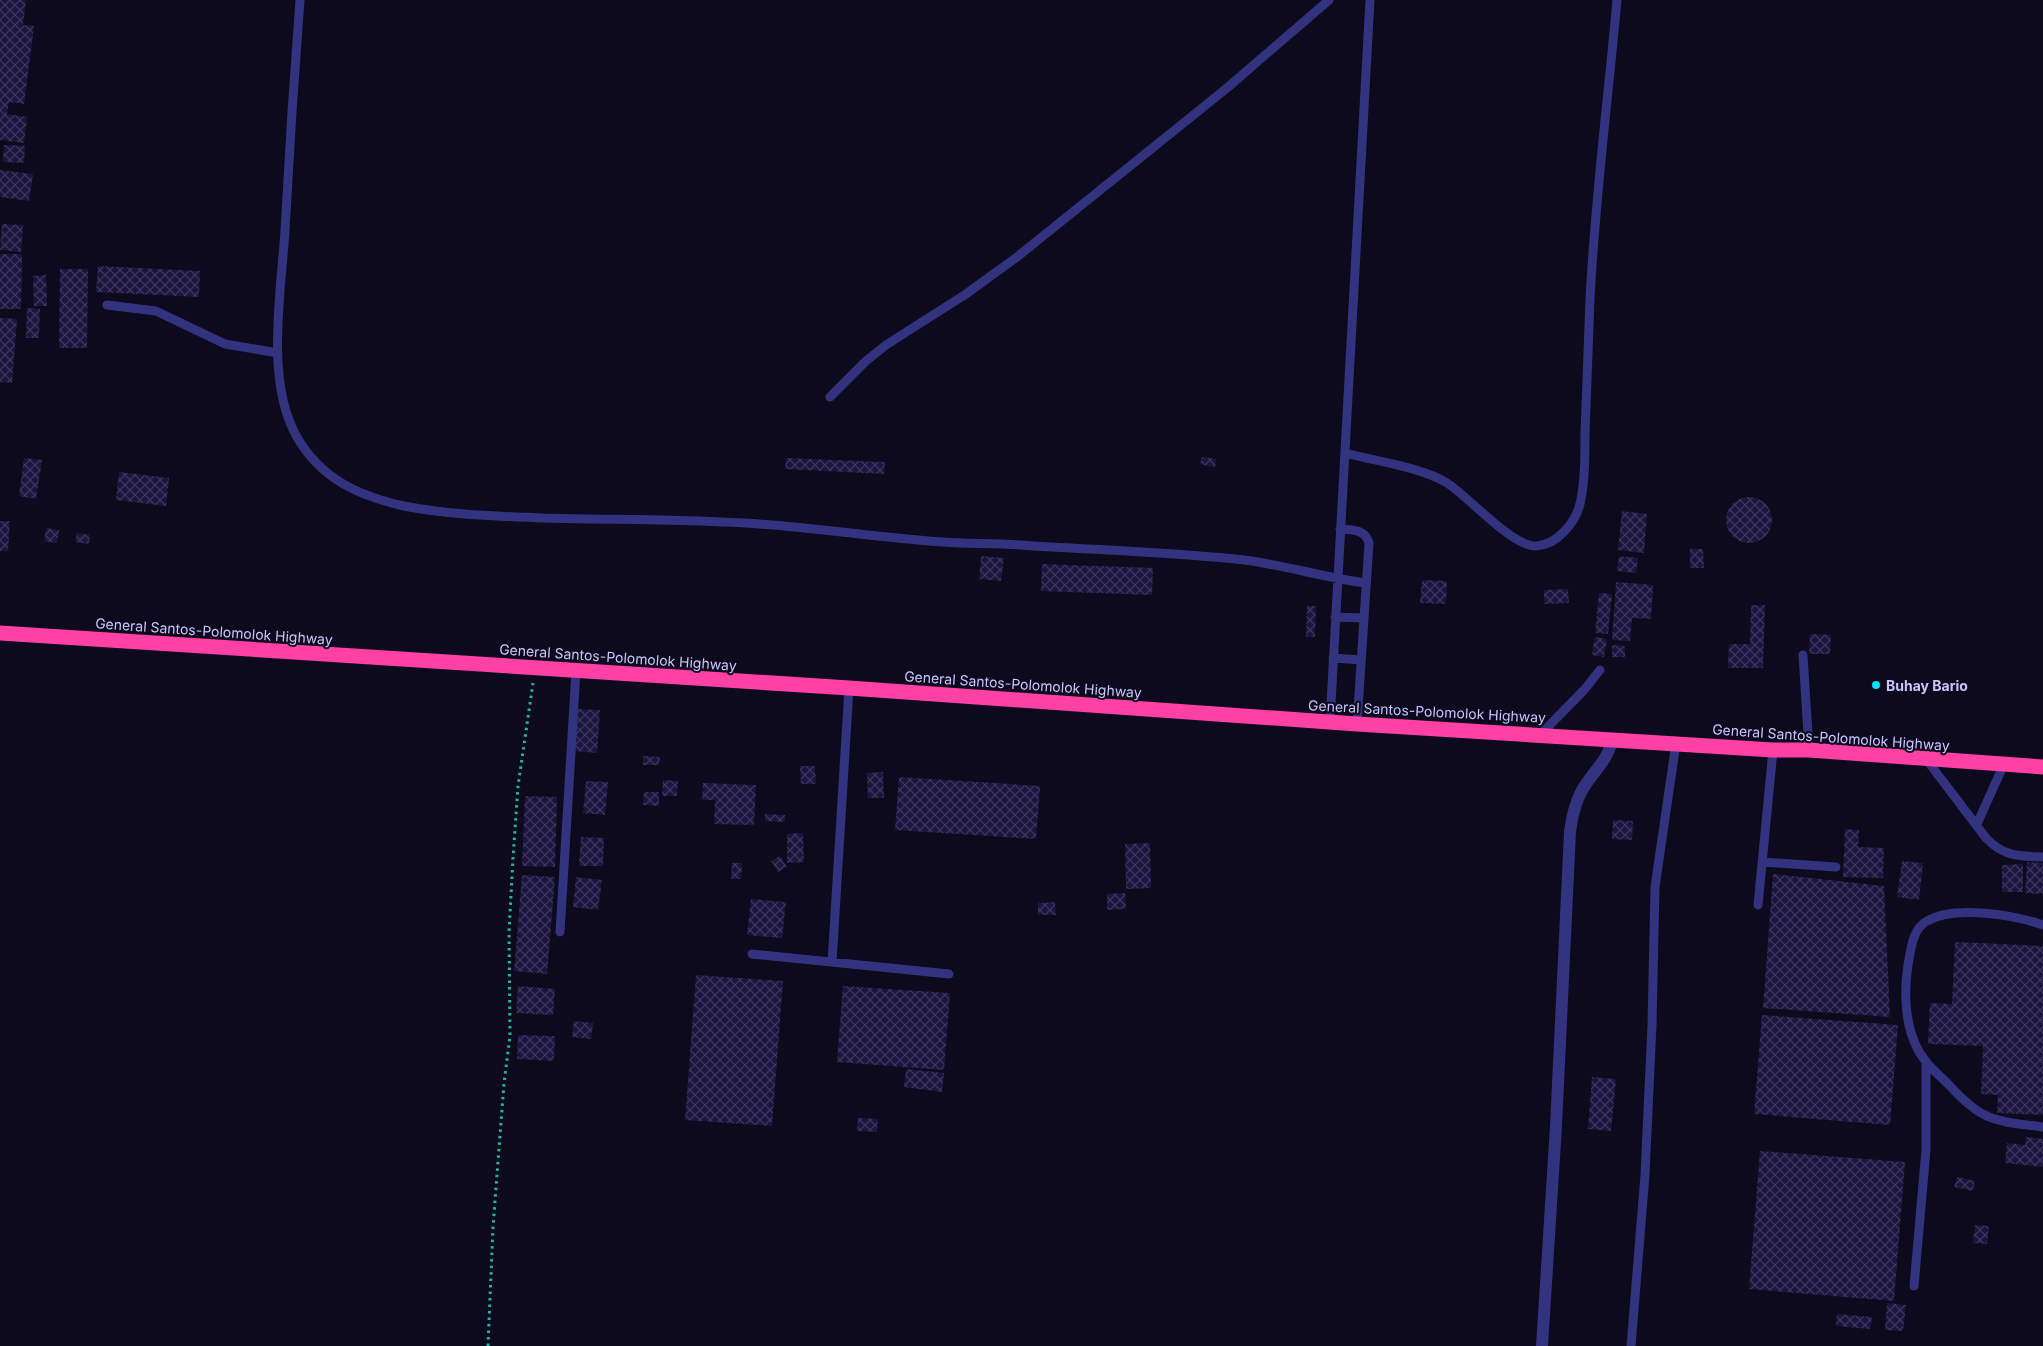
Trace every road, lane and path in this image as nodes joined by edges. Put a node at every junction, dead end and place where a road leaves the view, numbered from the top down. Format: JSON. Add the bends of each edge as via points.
{"nodes":[{"id":1,"x":300,"y":0,"type":"edge"},
{"id":2,"x":1328,"y":0,"type":"edge"},
{"id":3,"x":1370,"y":0,"type":"edge"},
{"id":4,"x":1617,"y":0,"type":"edge"},
{"id":5,"x":107,"y":305,"type":"dead end"},
{"id":6,"x":278,"y":353,"type":"junction"},
{"id":7,"x":830,"y":397,"type":"dead end"},
{"id":8,"x":1345,"y":453,"type":"junction"},
{"id":9,"x":1340,"y":529,"type":"junction"},
{"id":10,"x":1337,"y":579,"type":"junction"},
{"id":11,"x":1366,"y":583,"type":"junction"},
{"id":12,"x":1335,"y":617,"type":"junction"},
{"id":13,"x":1364,"y":618,"type":"junction"},
{"id":14,"x":0,"y":633,"type":"edge"},
{"id":15,"x":1803,"y":655,"type":"dead end"},
{"id":16,"x":1333,"y":658,"type":"junction"},
{"id":17,"x":1361,"y":660,"type":"junction"},
{"id":18,"x":535,"y":668,"type":"junction"},
{"id":19,"x":1600,"y":670,"type":"dead end"},
{"id":20,"x":576,"y":671,"type":"junction"},
{"id":21,"x":849,"y":688,"type":"junction"},
{"id":22,"x":1330,"y":722,"type":"junction"},
{"id":23,"x":1357,"y":724,"type":"junction"},
{"id":24,"x":1540,"y":734,"type":"junction"},
{"id":25,"x":1613,"y":739,"type":"junction"},
{"id":26,"x":1676,"y":743,"type":"junction"},
{"id":27,"x":1773,"y":750,"type":"junction"},
{"id":28,"x":1809,"y":750,"type":"junction"},
{"id":29,"x":1926,"y":759,"type":"junction"},
{"id":30,"x":2004,"y":764,"type":"junction"},
{"id":31,"x":2043,"y":767,"type":"edge"},
{"id":32,"x":1977,"y":824,"type":"junction"},
{"id":33,"x":2043,"y":857,"type":"edge"},
{"id":34,"x":1762,"y":862,"type":"junction"},
{"id":35,"x":1836,"y":867,"type":"dead end"},
{"id":36,"x":1758,"y":906,"type":"dead end"},
{"id":37,"x":2043,"y":925,"type":"edge"},
{"id":38,"x":560,"y":932,"type":"dead end"},
{"id":39,"x":752,"y":954,"type":"dead end"},
{"id":40,"x":832,"y":962,"type":"junction"},
{"id":41,"x":949,"y":974,"type":"dead end"},
{"id":42,"x":1926,"y":1062,"type":"junction"},
{"id":43,"x":2043,"y":1127,"type":"edge"},
{"id":44,"x":1914,"y":1286,"type":"dead end"},
{"id":45,"x":488,"y":1346,"type":"edge"},
{"id":46,"x":1542,"y":1346,"type":"edge"},
{"id":47,"x":1631,"y":1346,"type":"edge"}],
"edges":[{"from":1,"to":6,"type":"lane"},
{"from":2,"to":7,"type":"lane","via":[[1213,100],[1017,257],[886,346]]},
{"from":3,"to":8,"type":"lane"},
{"from":4,"to":8,"type":"lane","via":[[1593,242],[1584,462],[1580,504],[1573,519],[1552,541],[1537,546],[1524,543],[1446,482],[1424,473]]},
{"from":5,"to":6,"type":"lane","via":[[156,311],[225,344]]},
{"from":6,"to":10,"type":"lane","via":[[288,418],[297,438],[314,460],[353,491],[406,506],[521,517],[761,524],[946,542],[1206,556],[1267,563]]},
{"from":8,"to":9,"type":"lane"},
{"from":9,"to":10,"type":"lane"},
{"from":9,"to":11,"type":"lane","via":[[1360,532],[1367,538]]},
{"from":10,"to":11,"type":"lane"},
{"from":10,"to":12,"type":"lane"},
{"from":11,"to":13,"type":"lane"},
{"from":12,"to":13,"type":"lane"},
{"from":12,"to":16,"type":"lane"},
{"from":13,"to":17,"type":"lane"},
{"from":14,"to":18,"type":"highway","name":"General Santos-Polomolok Highway"},
{"from":15,"to":28,"type":"lane"},
{"from":16,"to":17,"type":"lane"},
{"from":16,"to":22,"type":"lane"},
{"from":17,"to":23,"type":"lane"},
{"from":18,"to":20,"type":"highway","name":"General Santos-Polomolok Highway"},
{"from":18,"to":45,"type":"path","via":[[518,786],[509,932],[510,1036],[493,1227]]},
{"from":19,"to":24,"type":"lane"},
{"from":20,"to":21,"type":"highway","name":"General Santos-Polomolok Highway"},
{"from":20,"to":38,"type":"lane"},
{"from":21,"to":22,"type":"highway","name":"General Santos-Polomolok Highway"},
{"from":21,"to":40,"type":"lane"},
{"from":22,"to":23,"type":"highway","name":"General Santos-Polomolok Highway"},
{"from":23,"to":24,"type":"highway","name":"General Santos-Polomolok Highway"},
{"from":24,"to":25,"type":"highway","name":"General Santos-Polomolok Highway"},
{"from":25,"to":26,"type":"highway","name":"General Santos-Polomolok Highway"},
{"from":25,"to":46,"type":"street","via":[[1606,760],[1577,799],[1570,832]]},
{"from":26,"to":27,"type":"highway","name":"General Santos-Polomolok Highway"},
{"from":26,"to":47,"type":"lane","via":[[1655,887],[1645,1175]]},
{"from":27,"to":28,"type":"highway","name":"General Santos-Polomolok Highway"},
{"from":27,"to":34,"type":"lane"},
{"from":28,"to":29,"type":"highway","name":"General Santos-Polomolok Highway"},
{"from":29,"to":30,"type":"highway","name":"General Santos-Polomolok Highway"},
{"from":29,"to":32,"type":"lane"},
{"from":30,"to":31,"type":"highway","name":"General Santos-Polomolok Highway"},
{"from":30,"to":32,"type":"lane"},
{"from":32,"to":33,"type":"lane","via":[[1986,838],[2006,853]]},
{"from":34,"to":35,"type":"lane"},
{"from":34,"to":36,"type":"lane"},
{"from":37,"to":42,"type":"lane","via":[[2000,914],[1975,914],[1938,917],[1926,921],[1919,928],[1911,950],[1906,1001],[1911,1033]]},
{"from":39,"to":40,"type":"lane"},
{"from":40,"to":41,"type":"lane"},
{"from":42,"to":43,"type":"lane","via":[[1956,1093],[1986,1116]]},
{"from":42,"to":44,"type":"lane","via":[[1926,1150]]}]}
